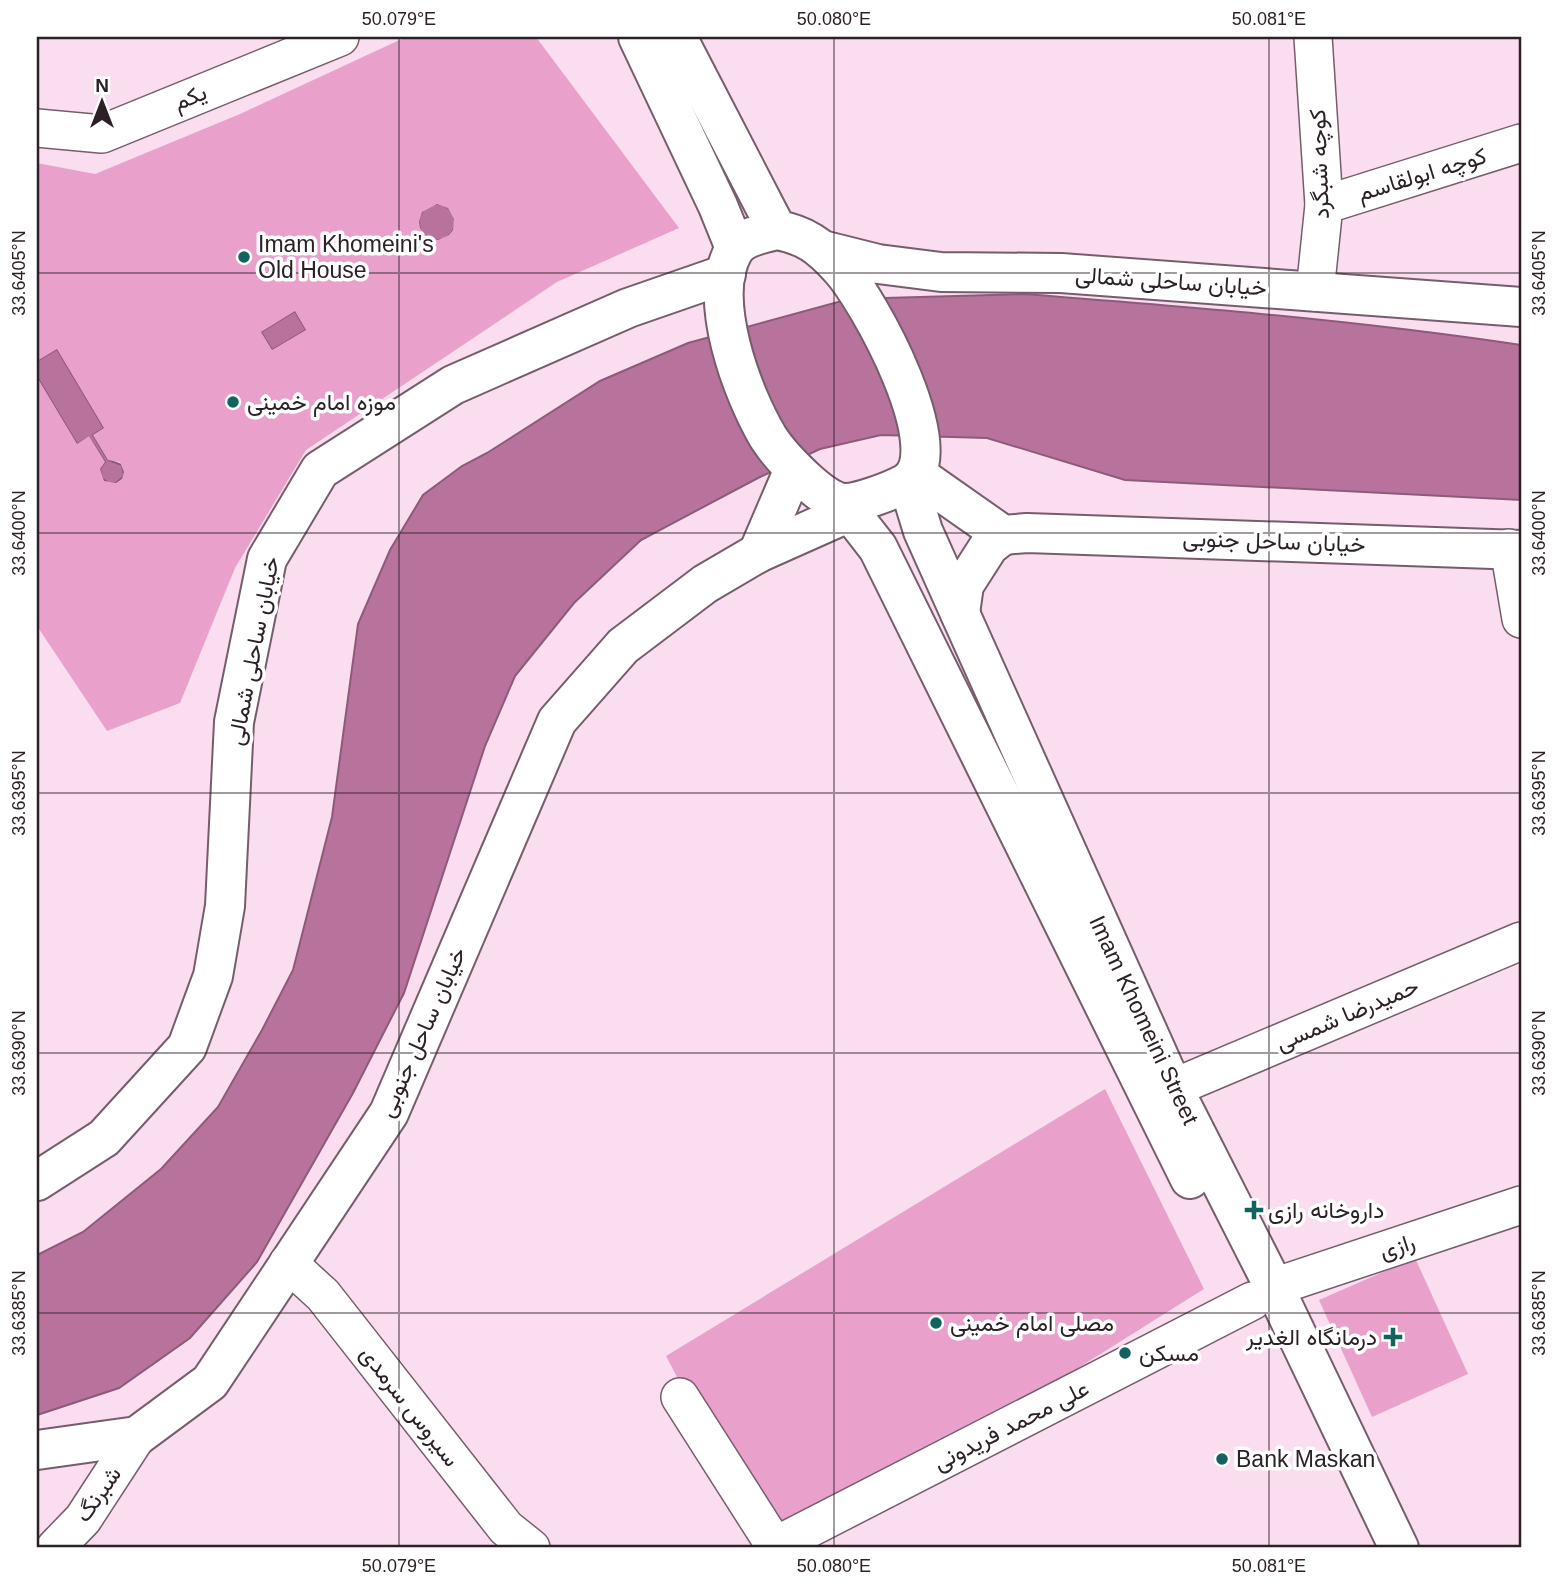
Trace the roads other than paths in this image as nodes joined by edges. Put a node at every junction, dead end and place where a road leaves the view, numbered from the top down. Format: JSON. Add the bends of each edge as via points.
{"nodes":[{"id":1,"x":340,"y":37,"type":"edge"},
{"id":2,"x":638,"y":37,"type":"edge"},
{"id":3,"x":677,"y":37,"type":"edge"},
{"id":4,"x":1313,"y":37,"type":"edge"},
{"id":5,"x":37,"y":128,"type":"edge"},
{"id":6,"x":1521,"y":143,"type":"edge"},
{"id":7,"x":1324,"y":205,"type":"junction"},
{"id":8,"x":777,"y":230,"type":"junction"},
{"id":9,"x":831,"y":259,"type":"junction"},
{"id":10,"x":728,"y":277,"type":"junction"},
{"id":11,"x":1315,"y":292,"type":"junction"},
{"id":12,"x":1521,"y":306,"type":"edge"},
{"id":13,"x":917,"y":461,"type":"junction"},
{"id":14,"x":793,"y":468,"type":"junction"},
{"id":15,"x":847,"y":507,"type":"junction"},
{"id":16,"x":1015,"y":534,"type":"junction"},
{"id":17,"x":1515,"y":549,"type":"edge"},
{"id":18,"x":758,"y":553,"type":"junction"},
{"id":19,"x":960,"y":613,"type":"junction"},
{"id":20,"x":1521,"y":619,"type":"edge"},
{"id":21,"x":1521,"y":941,"type":"edge"},
{"id":22,"x":1173,"y":1088,"type":"junction"},
{"id":23,"x":37,"y":1181,"type":"edge"},
{"id":24,"x":1521,"y":1205,"type":"edge"},
{"id":25,"x":288,"y":1263,"type":"junction"},
{"id":26,"x":1263,"y":1294,"type":"junction"},
{"id":27,"x":680,"y":1397,"type":"dead end"},
{"id":28,"x":137,"y":1436,"type":"junction"},
{"id":29,"x":37,"y":1450,"type":"edge"},
{"id":30,"x":773,"y":1547,"type":"edge"},
{"id":31,"x":55,"y":1548,"type":"edge"},
{"id":32,"x":531,"y":1548,"type":"edge"},
{"id":33,"x":1370,"y":1548,"type":"edge"},
{"id":34,"x":1399,"y":1548,"type":"edge"}],
"edges":[{"from":1,"to":5,"type":"street","name":"یکم","via":[[102,134]]},
{"from":2,"to":10,"type":"main road","via":[[718,206]]},
{"from":3,"to":8,"type":"main road"},
{"from":4,"to":7,"type":"street","name":"کوچه شبگرد"},
{"from":6,"to":7,"type":"street","name":"کوچه ابولقاسم"},
{"from":7,"to":11,"type":"street","name":"کوچه شبگرد"},
{"from":8,"to":9,"type":"main road","via":[[798,234]]},
{"from":8,"to":10,"type":"main road","name":"خیابان ساحلی شمالی","via":[[754,236]]},
{"from":9,"to":11,"type":"main road","name":"خیابان ساحلی شمالی","via":[[941,272],[1062,273]]},
{"from":9,"to":13,"type":"main road","name":"Imam Khomeini Street","via":[[876,320],[917,418]]},
{"from":10,"to":14,"type":"main road","via":[[725,328],[744,387],[768,438]]},
{"from":10,"to":23,"type":"main road","name":"خیابان ساحلی شمالی","via":[[628,308],[453,385],[320,471],[267,559],[234,722],[225,906],[213,976],[187,1046],[104,1138]]},
{"from":11,"to":12,"type":"main road","name":"خیابان ساحلی شمالی"},
{"from":13,"to":15,"type":"main road","name":"خیابان ساحل جنوبی","via":[[883,494]]},
{"from":13,"to":16,"type":"main road","via":[[1009,508]]},
{"from":13,"to":19,"type":"main road","name":"Imam Khomeini Street","via":[[923,531]]},
{"from":14,"to":15,"type":"main road"},
{"from":14,"to":18,"type":"main road"},
{"from":15,"to":18,"type":"main road","name":"خیابان ساحل جنوبی"},
{"from":15,"to":26,"type":"main road","name":"Imam Khomeini Street","via":[[877,548],[1144,1091]]},
{"from":16,"to":17,"type":"main road","name":"خیابان ساحل جنوبی"},
{"from":16,"to":19,"type":"main road","via":[[989,546],[964,585]]},
{"from":17,"to":20,"type":"street"},
{"from":18,"to":25,"type":"main road","name":"خیابان ساحل جنوبی","via":[[705,584],[623,646],[557,721],[389,1113]]},
{"from":19,"to":22,"type":"main road","name":"Imam Khomeini Street"},
{"from":21,"to":22,"type":"street","name":"حمیدرضا شمسی"},
{"from":22,"to":26,"type":"main road","name":"Imam Khomeini Street"},
{"from":24,"to":26,"type":"street","name":"رازی"},
{"from":25,"to":28,"type":"main road","name":"خیابان ساحل جنوبی","via":[[210,1382]]},
{"from":25,"to":32,"type":"street","name":"سیروس سرمدی","via":[[323,1295],[506,1528]]},
{"from":26,"to":30,"type":"street","name":"علی محمد فریدونی"},
{"from":26,"to":33,"type":"main road","name":"Imam Khomeini Street"},
{"from":26,"to":34,"type":"main road","name":"Imam Khomeini Street"},
{"from":27,"to":30,"type":"street"},
{"from":28,"to":29,"type":"main road","name":"خیابان ساحل جنوبی"},
{"from":28,"to":31,"type":"street","name":"شبرنگ","via":[[83,1519]]}]}
